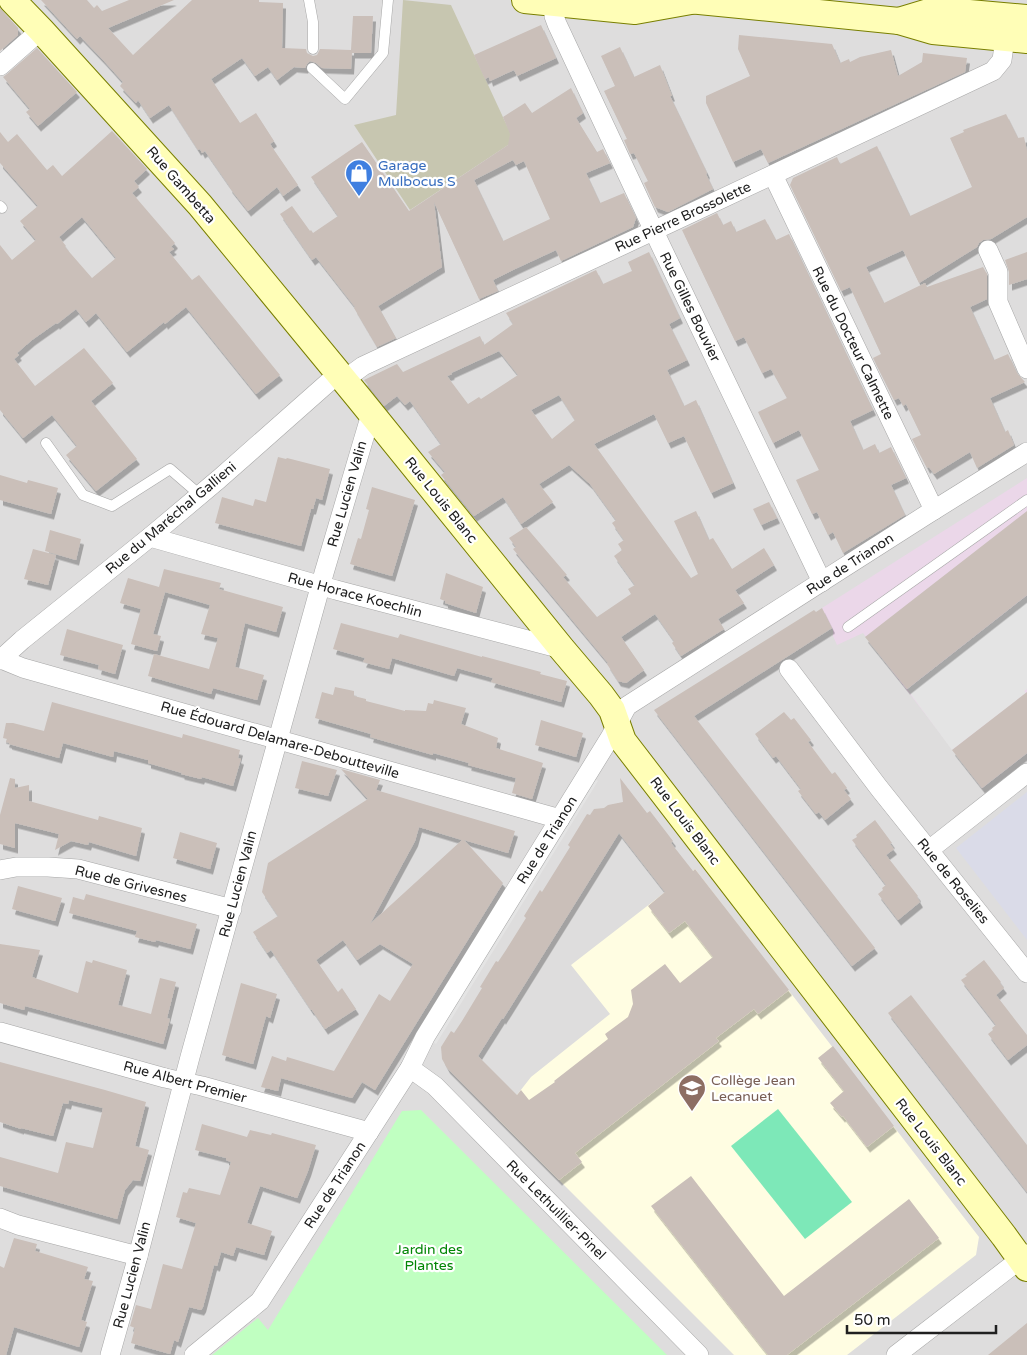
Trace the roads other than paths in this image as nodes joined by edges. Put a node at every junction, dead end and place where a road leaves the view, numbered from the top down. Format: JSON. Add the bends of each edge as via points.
{"nodes":[{"id":1,"x":12,"y":0,"type":"edge"},
{"id":2,"x":309,"y":0,"type":"edge"},
{"id":3,"x":388,"y":0,"type":"edge"},
{"id":4,"x":525,"y":0,"type":"edge"},
{"id":5,"x":687,"y":0,"type":"edge"},
{"id":6,"x":554,"y":3,"type":"junction"},
{"id":7,"x":1027,"y":18,"type":"edge"},
{"id":8,"x":899,"y":21,"type":"junction"},
{"id":9,"x":41,"y":30,"type":"junction"},
{"id":10,"x":1016,"y":39,"type":"edge"},
{"id":11,"x":313,"y":49,"type":"dead end"},
{"id":12,"x":0,"y":66,"type":"edge"},
{"id":13,"x":312,"y":68,"type":"dead end"},
{"id":14,"x":773,"y":175,"type":"junction"},
{"id":15,"x":654,"y":231,"type":"junction"},
{"id":16,"x":988,"y":250,"type":"dead end"},
{"id":17,"x":1027,"y":369,"type":"edge"},
{"id":18,"x":341,"y":378,"type":"junction"},
{"id":19,"x":371,"y":414,"type":"junction"},
{"id":20,"x":46,"y":444,"type":"dead end"},
{"id":21,"x":1027,"y":452,"type":"edge"},
{"id":22,"x":200,"y":495,"type":"junction"},
{"id":23,"x":1027,"y":500,"type":"edge"},
{"id":24,"x":934,"y":510,"type":"junction"},
{"id":25,"x":150,"y":538,"type":"junction"},
{"id":26,"x":822,"y":582,"type":"junction"},
{"id":27,"x":320,"y":586,"type":"junction"},
{"id":28,"x":848,"y":627,"type":"dead end"},
{"id":29,"x":562,"y":649,"type":"junction"},
{"id":30,"x":1,"y":660,"type":"edge"},
{"id":31,"x":789,"y":669,"type":"dead end"},
{"id":32,"x":617,"y":724,"type":"junction"},
{"id":33,"x":278,"y":740,"type":"junction"},
{"id":34,"x":1027,"y":773,"type":"edge"},
{"id":35,"x":560,"y":819,"type":"junction"},
{"id":36,"x":929,"y":850,"type":"junction"},
{"id":37,"x":0,"y":870,"type":"edge"},
{"id":38,"x":232,"y":909,"type":"junction"},
{"id":39,"x":1027,"y":973,"type":"edge"},
{"id":40,"x":0,"y":1032,"type":"edge"},
{"id":41,"x":410,"y":1068,"type":"junction"},
{"id":42,"x":184,"y":1082,"type":"junction"},
{"id":43,"x":370,"y":1132,"type":"junction"},
{"id":44,"x":0,"y":1218,"type":"edge"},
{"id":45,"x":138,"y":1256,"type":"junction"},
{"id":46,"x":1025,"y":1260,"type":"edge"},
{"id":47,"x":110,"y":1355,"type":"edge"},
{"id":48,"x":194,"y":1355,"type":"edge"},
{"id":49,"x":699,"y":1355,"type":"edge"},
{"id":50,"x":896,"y":1355,"type":"edge"}],
"edges":[{"from":1,"to":9,"type":"street","name":"Rue Gambetta"},
{"from":2,"to":11,"type":"lane"},
{"from":3,"to":13,"type":"lane","via":[[383,53],[345,99]]},
{"from":4,"to":6,"type":"street"},
{"from":5,"to":6,"type":"street","via":[[635,11]]},
{"from":5,"to":8,"type":"street"},
{"from":6,"to":15,"type":"street","name":"Rue Gilles Bouvier","via":[[557,24]]},
{"from":7,"to":8,"type":"street","via":[[935,10]]},
{"from":8,"to":10,"type":"street","via":[[933,31]]},
{"from":9,"to":12,"type":"street"},
{"from":9,"to":18,"type":"street","name":"Rue Gambetta","via":[[200,205]]},
{"from":10,"to":14,"type":"street","name":"Rue Pierre Brossolette","via":[[993,71]]},
{"from":14,"to":15,"type":"street","name":"Rue Pierre Brossolette"},
{"from":14,"to":24,"type":"street","name":"Rue du Docteur Calmette"},
{"from":15,"to":18,"type":"street","name":"Rue Pierre Brossolette"},
{"from":15,"to":26,"type":"street","name":"Rue Gilles Bouvier"},
{"from":16,"to":17,"type":"street","via":[[998,272],[998,302]]},
{"from":18,"to":19,"type":"street","name":"Rue Louis Blanc"},
{"from":18,"to":22,"type":"street","name":"Rue du Maréchal Gallieni","via":[[323,386]]},
{"from":19,"to":27,"type":"street","name":"Rue Lucien Valin"},
{"from":19,"to":29,"type":"street","name":"Rue Louis Blanc"},
{"from":20,"to":22,"type":"lane","via":[[83,496],[112,506],[170,469]]},
{"from":21,"to":24,"type":"street","name":"Rue de Trianon"},
{"from":22,"to":25,"type":"street","name":"Rue du Maréchal Gallieni"},
{"from":23,"to":28,"type":"lane"},
{"from":24,"to":26,"type":"street","name":"Rue de Trianon"},
{"from":25,"to":27,"type":"street","name":"Rue Horace Koechlin"},
{"from":25,"to":30,"type":"street","name":"Rue du Maréchal Gallieni"},
{"from":26,"to":32,"type":"street","name":"Rue de Trianon","via":[[627,706]]},
{"from":27,"to":29,"type":"street","name":"Rue Horace Koechlin"},
{"from":27,"to":33,"type":"street","name":"Rue Lucien Valin"},
{"from":29,"to":32,"type":"street","name":"Rue Louis Blanc","via":[[607,702]]},
{"from":30,"to":33,"type":"street","name":"Rue Édouard Delamare-Deboutteville"},
{"from":31,"to":36,"type":"street","name":"Rue de Roselies"},
{"from":32,"to":35,"type":"street","name":"Rue de Trianon"},
{"from":32,"to":46,"type":"street","name":"Rue Louis Blanc","via":[[623,741]]},
{"from":33,"to":35,"type":"street","name":"Rue Édouard Delamare-Deboutteville"},
{"from":33,"to":38,"type":"street","name":"Rue Lucien Valin"},
{"from":34,"to":36,"type":"street"},
{"from":35,"to":41,"type":"street","name":"Rue de Trianon","via":[[425,1037]]},
{"from":36,"to":39,"type":"street","name":"Rue de Roselies"},
{"from":37,"to":38,"type":"street","name":"Rue de Grivesnes","via":[[16,867],[78,869]]},
{"from":38,"to":42,"type":"street","name":"Rue Lucien Valin"},
{"from":40,"to":42,"type":"street","name":"Rue Albert Premier"},
{"from":41,"to":43,"type":"street","name":"Rue de Trianon"},
{"from":41,"to":49,"type":"street","name":"Rue Lethuillier-Pinel","via":[[434,1086]]},
{"from":42,"to":43,"type":"street","name":"Rue Albert Premier"},
{"from":42,"to":45,"type":"street","name":"Rue Lucien Valin"},
{"from":43,"to":48,"type":"street","name":"Rue de Trianon","via":[[260,1301]]},
{"from":44,"to":45,"type":"street"},
{"from":45,"to":47,"type":"street","name":"Rue Lucien Valin"},
{"from":46,"to":50,"type":"street"}]}
